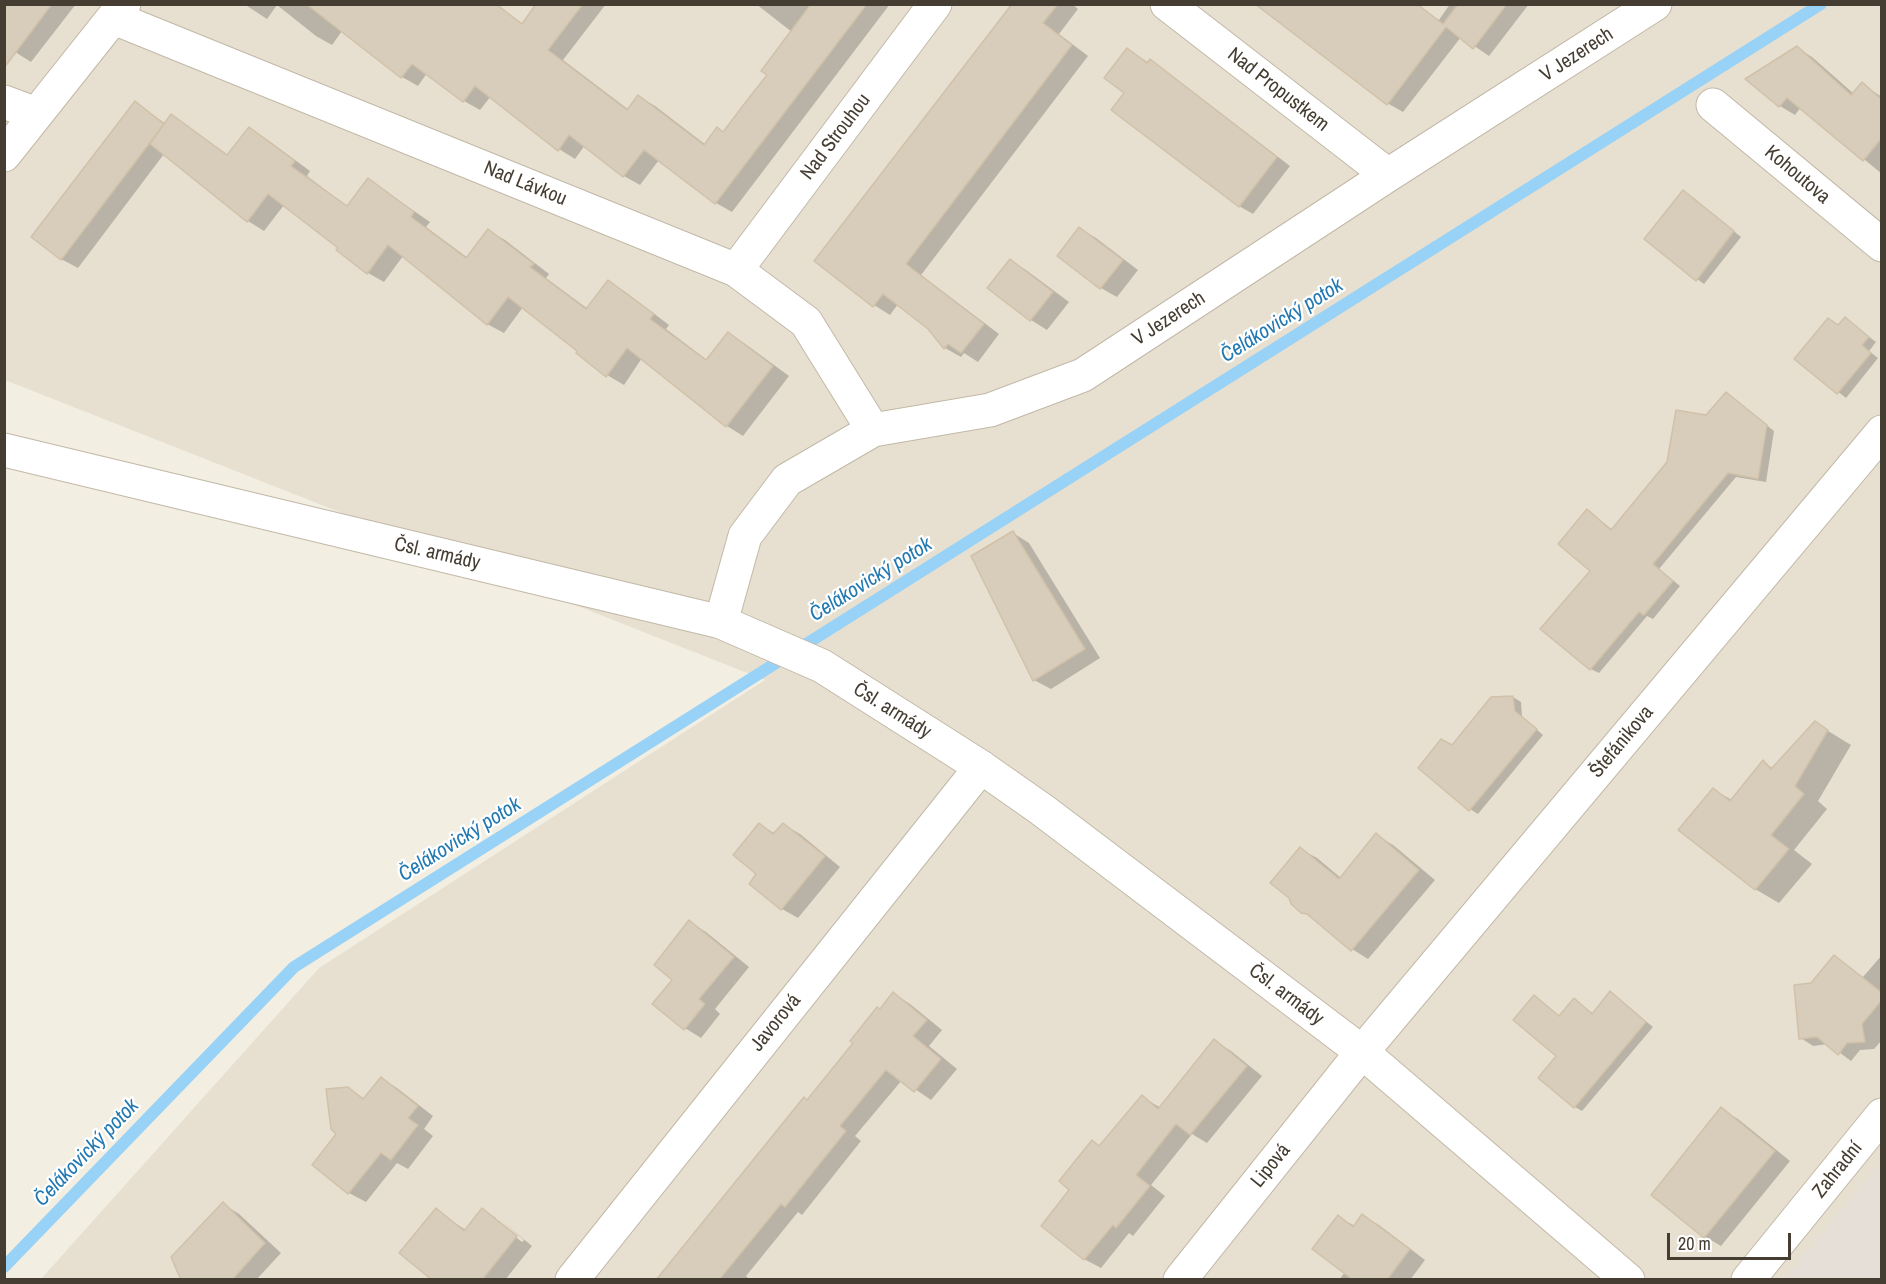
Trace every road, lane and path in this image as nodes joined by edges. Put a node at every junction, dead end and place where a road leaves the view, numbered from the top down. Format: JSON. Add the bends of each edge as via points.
{"nodes":[{"id":1,"x":935,"y":4,"type":"edge"},
{"id":2,"x":1167,"y":4,"type":"edge"},
{"id":3,"x":1655,"y":4,"type":"edge"},
{"id":4,"x":119,"y":11,"type":"edge"},
{"id":5,"x":4,"y":102,"type":"edge"},
{"id":6,"x":1713,"y":105,"type":"dead end"},
{"id":7,"x":36,"y":114,"type":"junction"},
{"id":8,"x":4,"y":155,"type":"edge"},
{"id":9,"x":1388,"y":175,"type":"junction"},
{"id":10,"x":1881,"y":245,"type":"edge"},
{"id":11,"x":736,"y":270,"type":"junction"},
{"id":12,"x":873,"y":430,"type":"junction"},
{"id":13,"x":1881,"y":432,"type":"edge"},
{"id":14,"x":4,"y":450,"type":"edge"},
{"id":15,"x":722,"y":622,"type":"junction"},
{"id":16,"x":981,"y":768,"type":"junction"},
{"id":17,"x":1362,"y":1052,"type":"junction"},
{"id":18,"x":1881,"y":1116,"type":"edge"},
{"id":19,"x":572,"y":1280,"type":"edge"},
{"id":20,"x":1180,"y":1280,"type":"edge"},
{"id":21,"x":1628,"y":1280,"type":"edge"},
{"id":22,"x":1749,"y":1280,"type":"edge"}],
"edges":[{"from":1,"to":11,"type":"street","name":"Nad Strouhou"},
{"from":2,"to":9,"type":"street","name":"Nad Propustkem"},
{"from":3,"to":9,"type":"street","name":"V Jezerech"},
{"from":4,"to":7,"type":"street"},
{"from":4,"to":11,"type":"street","name":"Nad Lávkou"},
{"from":5,"to":7,"type":"street"},
{"from":6,"to":10,"type":"street","name":"Kohoutova"},
{"from":7,"to":8,"type":"street"},
{"from":9,"to":12,"type":"street","name":"V Jezerech","via":[[1083,375],[990,410]]},
{"from":11,"to":12,"type":"street","name":"Nad Lávkou","via":[[806,322]]},
{"from":12,"to":15,"type":"street","name":"V Jezerech","via":[[787,480],[745,536]]},
{"from":13,"to":17,"type":"street","name":"Štefánikova"},
{"from":14,"to":15,"type":"street","name":"Čsl. armády"},
{"from":15,"to":16,"type":"street","name":"Čsl. armády","via":[[822,666]]},
{"from":16,"to":17,"type":"street","name":"Čsl. armády"},
{"from":16,"to":19,"type":"street","name":"Javorová"},
{"from":17,"to":20,"type":"street","name":"Lipová"},
{"from":17,"to":21,"type":"street","name":"Čsl. armády"},
{"from":18,"to":22,"type":"street","name":"Zahradní"}]}
